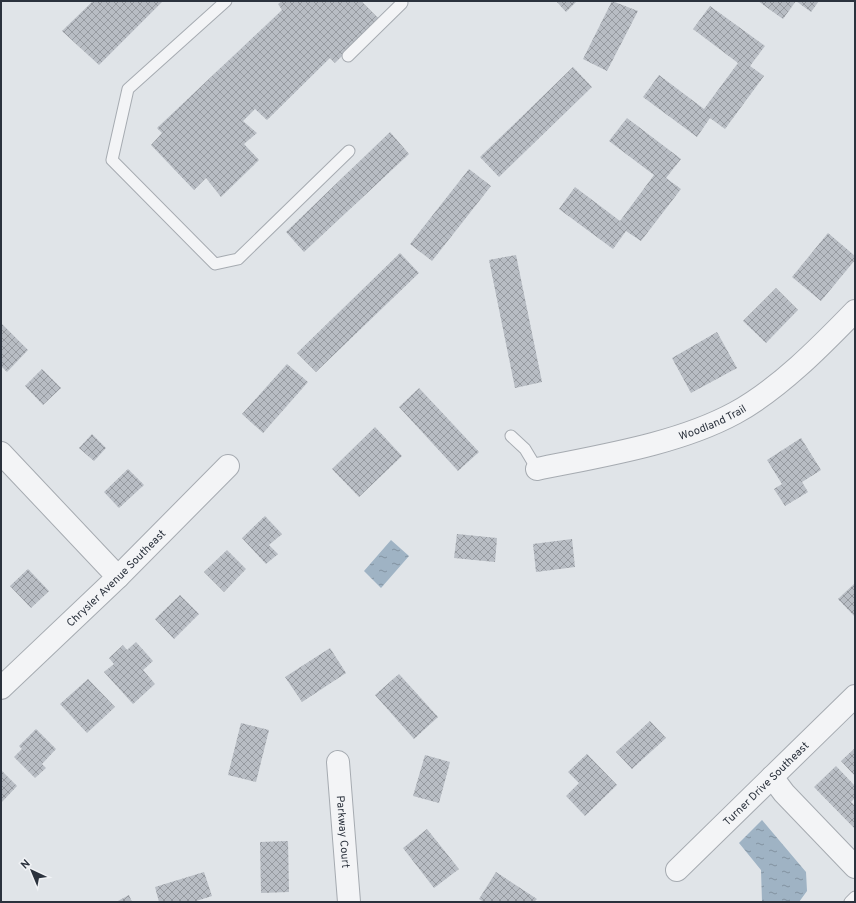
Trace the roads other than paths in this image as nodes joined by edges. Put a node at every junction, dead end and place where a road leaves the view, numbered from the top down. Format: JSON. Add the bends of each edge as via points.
{"nodes":[{"id":1,"x":226,"y":1,"type":"edge"},
{"id":2,"x":402,"y":3,"type":"dead end"},
{"id":3,"x":348,"y":56,"type":"dead end"},
{"id":4,"x":349,"y":151,"type":"dead end"},
{"id":5,"x":855,"y":311,"type":"edge"},
{"id":6,"x":511,"y":436,"type":"dead end"},
{"id":7,"x":1,"y":453,"type":"edge"},
{"id":8,"x":228,"y":466,"type":"dead end"},
{"id":9,"x":537,"y":469,"type":"joint"},
{"id":10,"x":118,"y":577,"type":"junction"},
{"id":11,"x":1,"y":688,"type":"edge"},
{"id":12,"x":855,"y":696,"type":"edge"},
{"id":13,"x":338,"y":762,"type":"dead end"},
{"id":14,"x":772,"y":777,"type":"junction"},
{"id":15,"x":855,"y":867,"type":"edge"},
{"id":16,"x":677,"y":870,"type":"dead end"},
{"id":17,"x":855,"y":897,"type":"edge"},
{"id":18,"x":348,"y":902,"type":"edge"},
{"id":19,"x":850,"y":902,"type":"edge"}],
"edges":[{"from":1,"to":4,"type":"lane","via":[[128,89],[112,160],[214,264],[238,259]]},
{"from":2,"to":3,"type":"lane"},
{"from":5,"to":9,"type":"street","name":"Woodland Trail","via":[[796,368],[736,413],[701,429],[663,440]]},
{"from":6,"to":9,"type":"lane","via":[[525,449]]},
{"from":7,"to":10,"type":"street"},
{"from":8,"to":10,"type":"street","name":"Chrysler Avenue Southeast"},
{"from":10,"to":11,"type":"street","name":"Chrysler Avenue Southeast"},
{"from":12,"to":14,"type":"street","name":"Turner Drive Southeast"},
{"from":13,"to":18,"type":"street","name":"Parkway Court"},
{"from":14,"to":15,"type":"street","via":[[784,793]]},
{"from":14,"to":16,"type":"street","name":"Turner Drive Southeast"},
{"from":17,"to":19,"type":"lane"}]}
